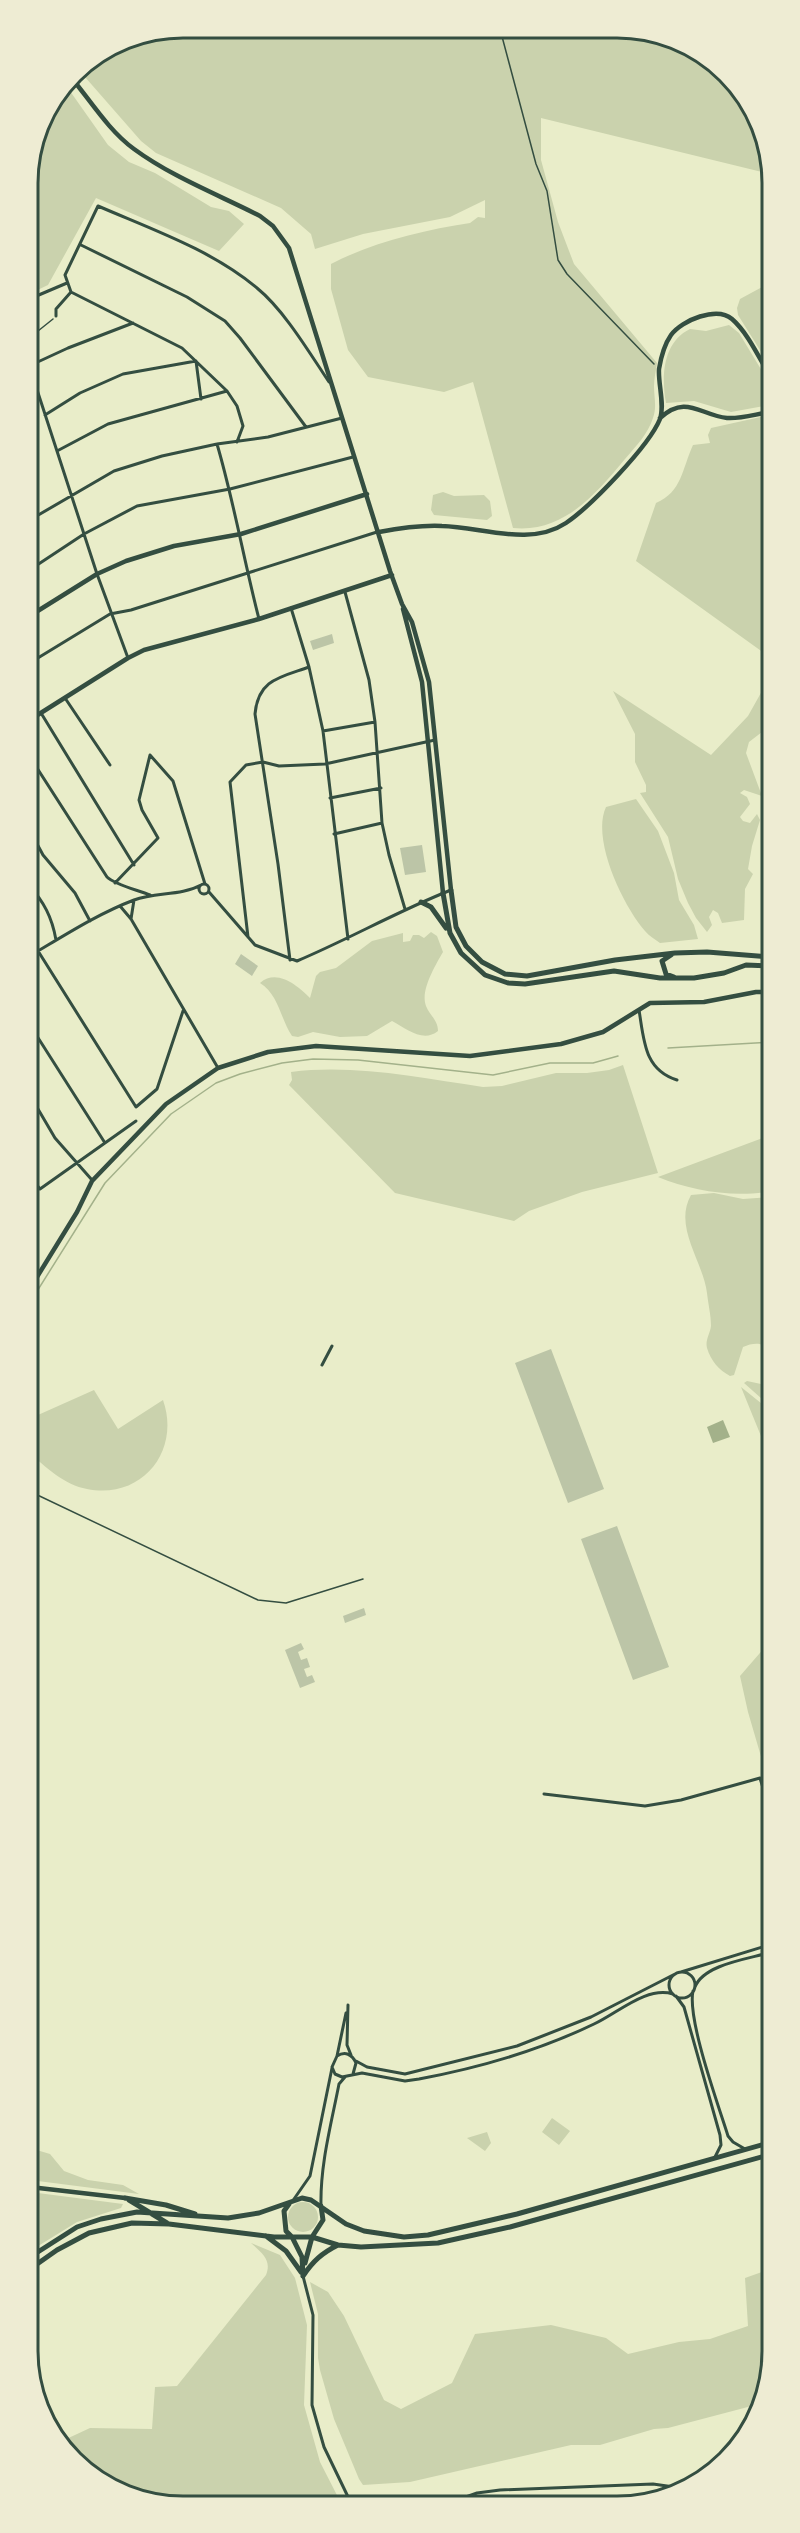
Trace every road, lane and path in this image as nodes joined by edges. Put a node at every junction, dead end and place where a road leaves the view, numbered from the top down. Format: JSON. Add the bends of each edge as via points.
{"nodes":[{"id":1,"x":502,"y":38,"type":"edge"},
{"id":2,"x":76,"y":84,"type":"edge"},
{"id":3,"x":81,"y":245,"type":"junction"},
{"id":4,"x":67,"y":283,"type":"junction"},
{"id":5,"x":71,"y":292,"type":"junction"},
{"id":6,"x":38,"y":295,"type":"edge"},
{"id":7,"x":56,"y":316,"type":"joint"},
{"id":8,"x":133,"y":323,"type":"junction"},
{"id":9,"x":38,"y":330,"type":"edge"},
{"id":10,"x":38,"y":360,"type":"edge"},
{"id":11,"x":196,"y":361,"type":"junction"},
{"id":12,"x":762,"y":363,"type":"edge"},
{"id":13,"x":659,"y":369,"type":"junction"},
{"id":14,"x":332,"y":386,"type":"junction"},
{"id":15,"x":227,"y":391,"type":"junction"},
{"id":16,"x":38,"y":394,"type":"edge"},
{"id":17,"x":201,"y":399,"type":"junction"},
{"id":18,"x":762,"y":413,"type":"edge"},
{"id":19,"x":45,"y":415,"type":"junction"},
{"id":20,"x":342,"y":417,"type":"junction"},
{"id":21,"x":660,"y":417,"type":"junction"},
{"id":22,"x":306,"y":427,"type":"junction"},
{"id":23,"x":237,"y":442,"type":"junction"},
{"id":24,"x":217,"y":444,"type":"junction"},
{"id":25,"x":57,"y":451,"type":"junction"},
{"id":26,"x":355,"y":457,"type":"junction"},
{"id":27,"x":231,"y":489,"type":"junction"},
{"id":28,"x":367,"y":494,"type":"junction"},
{"id":29,"x":71,"y":495,"type":"junction"},
{"id":30,"x":38,"y":515,"type":"edge"},
{"id":31,"x":379,"y":532,"type":"junction"},
{"id":32,"x":84,"y":534,"type":"junction"},
{"id":33,"x":241,"y":534,"type":"junction"},
{"id":34,"x":38,"y":564,"type":"edge"},
{"id":35,"x":97,"y":574,"type":"junction"},
{"id":36,"x":247,"y":574,"type":"junction"},
{"id":37,"x":392,"y":575,"type":"junction"},
{"id":38,"x":345,"y":592,"type":"junction"},
{"id":39,"x":402,"y":603,"type":"junction"},
{"id":40,"x":291,"y":608,"type":"junction"},
{"id":41,"x":38,"y":611,"type":"edge"},
{"id":42,"x":110,"y":614,"type":"junction"},
{"id":43,"x":260,"y":619,"type":"junction"},
{"id":44,"x":38,"y":658,"type":"edge"},
{"id":45,"x":128,"y":658,"type":"junction"},
{"id":46,"x":309,"y":667,"type":"junction"},
{"id":47,"x":65,"y":698,"type":"junction"},
{"id":48,"x":41,"y":713,"type":"junction"},
{"id":49,"x":38,"y":715,"type":"edge"},
{"id":50,"x":375,"y":722,"type":"junction"},
{"id":51,"x":323,"y":731,"type":"junction"},
{"id":52,"x":435,"y":740,"type":"junction"},
{"id":53,"x":428,"y":742,"type":"junction"},
{"id":54,"x":376,"y":753,"type":"junction"},
{"id":55,"x":263,"y":762,"type":"junction"},
{"id":56,"x":325,"y":764,"type":"junction"},
{"id":57,"x":110,"y":765,"type":"dead end"},
{"id":58,"x":38,"y":770,"type":"edge"},
{"id":59,"x":381,"y":788,"type":"junction"},
{"id":60,"x":330,"y":798,"type":"junction"},
{"id":61,"x":382,"y":823,"type":"junction"},
{"id":62,"x":334,"y":834,"type":"junction"},
{"id":63,"x":38,"y":846,"type":"edge"},
{"id":64,"x":134,"y":865,"type":"junction"},
{"id":65,"x":115,"y":883,"type":"junction"},
{"id":66,"x":203,"y":884,"type":"junction"},
{"id":67,"x":192,"y":890,"type":"junction"},
{"id":68,"x":451,"y":890,"type":"junction"},
{"id":69,"x":209,"y":892,"type":"junction"},
{"id":70,"x":443,"y":893,"type":"junction"},
{"id":71,"x":201,"y":894,"type":"junction"},
{"id":72,"x":38,"y":895,"type":"edge"},
{"id":73,"x":150,"y":895,"type":"junction"},
{"id":74,"x":134,"y":900,"type":"junction"},
{"id":75,"x":421,"y":902,"type":"junction"},
{"id":76,"x":120,"y":906,"type":"junction"},
{"id":77,"x":405,"y":909,"type":"junction"},
{"id":78,"x":131,"y":919,"type":"junction"},
{"id":79,"x":90,"y":921,"type":"junction"},
{"id":80,"x":450,"y":933,"type":"junction"},
{"id":81,"x":248,"y":937,"type":"junction"},
{"id":82,"x":348,"y":939,"type":"junction"},
{"id":83,"x":56,"y":940,"type":"junction"},
{"id":84,"x":39,"y":951,"type":"joint"},
{"id":85,"x":675,"y":953,"type":"junction"},
{"id":86,"x":762,"y":956,"type":"edge"},
{"id":87,"x":290,"y":960,"type":"junction"},
{"id":88,"x":762,"y":966,"type":"edge"},
{"id":89,"x":694,"y":978,"type":"junction"},
{"id":90,"x":762,"y":992,"type":"edge"},
{"id":91,"x":638,"y":1009,"type":"junction"},
{"id":92,"x":183,"y":1011,"type":"junction"},
{"id":93,"x":38,"y":1038,"type":"edge"},
{"id":94,"x":218,"y":1068,"type":"junction"},
{"id":95,"x":676,"y":1080,"type":"dead end"},
{"id":96,"x":38,"y":1107,"type":"edge"},
{"id":97,"x":136,"y":1121,"type":"dead end"},
{"id":98,"x":105,"y":1143,"type":"junction"},
{"id":99,"x":75,"y":1162,"type":"junction"},
{"id":100,"x":92,"y":1181,"type":"junction"},
{"id":101,"x":38,"y":1186,"type":"edge"},
{"id":102,"x":38,"y":1275,"type":"edge"},
{"id":103,"x":332,"y":1346,"type":"dead end"},
{"id":104,"x":322,"y":1365,"type":"dead end"},
{"id":105,"x":38,"y":1495,"type":"edge"},
{"id":106,"x":363,"y":1579,"type":"dead end"},
{"id":107,"x":762,"y":1785,"type":"edge"},
{"id":108,"x":544,"y":1794,"type":"dead end"},
{"id":109,"x":762,"y":1947,"type":"edge"},
{"id":110,"x":762,"y":1955,"type":"edge"},
{"id":111,"x":681,"y":1972,"type":"junction"},
{"id":112,"x":675,"y":1974,"type":"junction"},
{"id":113,"x":694,"y":1989,"type":"junction"},
{"id":114,"x":675,"y":1995,"type":"junction"},
{"id":115,"x":337,"y":2056,"type":"junction"},
{"id":116,"x":353,"y":2058,"type":"junction"},
{"id":117,"x":332,"y":2067,"type":"junction"},
{"id":118,"x":352,"y":2074,"type":"junction"},
{"id":119,"x":345,"y":2077,"type":"junction"},
{"id":120,"x":762,"y":2145,"type":"edge"},
{"id":121,"x":747,"y":2150,"type":"junction"},
{"id":122,"x":762,"y":2157,"type":"edge"},
{"id":123,"x":711,"y":2160,"type":"junction"},
{"id":124,"x":38,"y":2188,"type":"edge"},
{"id":125,"x":125,"y":2198,"type":"junction"},
{"id":126,"x":292,"y":2202,"type":"junction"},
{"id":127,"x":321,"y":2206,"type":"junction"},
{"id":128,"x":128,"y":2213,"type":"junction"},
{"id":129,"x":155,"y":2214,"type":"junction"},
{"id":130,"x":202,"y":2217,"type":"junction"},
{"id":131,"x":169,"y":2223,"type":"junction"},
{"id":132,"x":265,"y":2235,"type":"junction"},
{"id":133,"x":292,"y":2237,"type":"junction"},
{"id":134,"x":312,"y":2237,"type":"junction"},
{"id":135,"x":338,"y":2246,"type":"junction"},
{"id":136,"x":38,"y":2252,"type":"edge"},
{"id":137,"x":38,"y":2263,"type":"edge"},
{"id":138,"x":303,"y":2276,"type":"junction"},
{"id":139,"x":668,"y":2486,"type":"edge"},
{"id":140,"x":348,"y":2496,"type":"edge"},
{"id":141,"x":469,"y":2496,"type":"edge"}],
"edges":[{"from":1,"to":13,"type":"path","via":[[536,164],[548,191],[558,260]]},
{"from":2,"to":14,"type":"main road","via":[[132,148],[260,216],[282,237]]},
{"from":3,"to":4,"type":"street","via":[[65,275]]},
{"from":3,"to":14,"type":"street","via":[[98,206],[221,263],[258,289],[299,337]]},
{"from":3,"to":22,"type":"street","via":[[188,297],[225,321]]},
{"from":4,"to":5,"type":"street"},
{"from":4,"to":6,"type":"street"},
{"from":5,"to":7,"type":"street","via":[[56,309]]},
{"from":5,"to":8,"type":"street"},
{"from":7,"to":9,"type":"path"},
{"from":8,"to":10,"type":"street"},
{"from":8,"to":11,"type":"street","via":[[182,348]]},
{"from":11,"to":15,"type":"street"},
{"from":11,"to":17,"type":"street"},
{"from":11,"to":19,"type":"street","via":[[123,374],[80,393]]},
{"from":12,"to":13,"type":"main road","via":[[740,328],[723,315],[692,320],[672,333]]},
{"from":13,"to":21,"type":"main road"},
{"from":14,"to":20,"type":"main road"},
{"from":15,"to":17,"type":"street"},
{"from":15,"to":23,"type":"street","via":[[243,426]]},
{"from":16,"to":19,"type":"street"},
{"from":17,"to":25,"type":"street","via":[[108,424]]},
{"from":18,"to":21,"type":"main road","via":[[725,418],[685,406],[669,409]]},
{"from":19,"to":25,"type":"street"},
{"from":20,"to":22,"type":"street"},
{"from":20,"to":26,"type":"main road"},
{"from":21,"to":31,"type":"main road","via":[[608,487],[566,524],[553,530],[529,536],[441,526]]},
{"from":22,"to":23,"type":"street"},
{"from":23,"to":24,"type":"street"},
{"from":24,"to":27,"type":"street"},
{"from":24,"to":29,"type":"street","via":[[114,471]]},
{"from":25,"to":29,"type":"street"},
{"from":26,"to":27,"type":"street"},
{"from":26,"to":28,"type":"main road"},
{"from":27,"to":32,"type":"street","via":[[137,506]]},
{"from":27,"to":33,"type":"street"},
{"from":28,"to":31,"type":"main road"},
{"from":28,"to":33,"type":"main road"},
{"from":29,"to":30,"type":"street"},
{"from":29,"to":32,"type":"street"},
{"from":31,"to":36,"type":"street"},
{"from":31,"to":37,"type":"main road"},
{"from":32,"to":34,"type":"street"},
{"from":32,"to":35,"type":"street"},
{"from":33,"to":35,"type":"main road","via":[[174,546]]},
{"from":33,"to":36,"type":"street"},
{"from":35,"to":41,"type":"main road"},
{"from":35,"to":42,"type":"street"},
{"from":36,"to":42,"type":"street"},
{"from":36,"to":43,"type":"street"},
{"from":37,"to":38,"type":"main road"},
{"from":37,"to":39,"type":"main road"},
{"from":38,"to":40,"type":"main road"},
{"from":38,"to":50,"type":"street","via":[[369,680]]},
{"from":39,"to":52,"type":"main road","via":[[412,622],[429,682]]},
{"from":39,"to":53,"type":"main road","via":[[422,682]]},
{"from":40,"to":43,"type":"main road"},
{"from":40,"to":46,"type":"street"},
{"from":42,"to":44,"type":"street"},
{"from":42,"to":45,"type":"street"},
{"from":43,"to":45,"type":"main road","via":[[144,650]]},
{"from":45,"to":47,"type":"main road"},
{"from":46,"to":51,"type":"street"},
{"from":46,"to":55,"type":"street","via":[[279,678],[257,698]]},
{"from":47,"to":48,"type":"main road"},
{"from":47,"to":57,"type":"street"},
{"from":48,"to":49,"type":"main road"},
{"from":48,"to":64,"type":"street"},
{"from":50,"to":51,"type":"street"},
{"from":50,"to":54,"type":"street"},
{"from":51,"to":56,"type":"street"},
{"from":52,"to":53,"type":"street"},
{"from":52,"to":68,"type":"main road"},
{"from":53,"to":54,"type":"street"},
{"from":53,"to":70,"type":"main road"},
{"from":54,"to":56,"type":"street"},
{"from":54,"to":59,"type":"street"},
{"from":55,"to":56,"type":"street","via":[[279,766]]},
{"from":55,"to":81,"type":"street","via":[[246,765],[230,782]]},
{"from":55,"to":87,"type":"street"},
{"from":56,"to":60,"type":"street"},
{"from":58,"to":65,"type":"street","via":[[107,878]]},
{"from":59,"to":60,"type":"street"},
{"from":59,"to":61,"type":"street"},
{"from":60,"to":62,"type":"street"},
{"from":61,"to":62,"type":"street"},
{"from":61,"to":77,"type":"street"},
{"from":62,"to":82,"type":"street"},
{"from":63,"to":79,"type":"street","via":[[75,893]]},
{"from":64,"to":65,"type":"street"},
{"from":64,"to":66,"type":"street","via":[[158,838],[139,800],[150,755],[173,781]]},
{"from":65,"to":73,"type":"street"},
{"from":66,"to":67,"type":"street"},
{"from":66,"to":69,"type":"street"},
{"from":66,"to":71,"type":"street"},
{"from":67,"to":71,"type":"street"},
{"from":67,"to":73,"type":"street"},
{"from":68,"to":70,"type":"street"},
{"from":68,"to":85,"type":"main road","via":[[456,927],[466,946],[482,962],[504,974],[527,976]]},
{"from":69,"to":71,"type":"street"},
{"from":69,"to":81,"type":"street"},
{"from":70,"to":75,"type":"street"},
{"from":70,"to":80,"type":"main road"},
{"from":72,"to":83,"type":"street","via":[[51,917]]},
{"from":73,"to":74,"type":"street"},
{"from":74,"to":76,"type":"street"},
{"from":74,"to":78,"type":"street"},
{"from":75,"to":77,"type":"street"},
{"from":75,"to":80,"type":"main road","via":[[431,907]]},
{"from":76,"to":78,"type":"street"},
{"from":76,"to":79,"type":"street"},
{"from":77,"to":82,"type":"street"},
{"from":78,"to":92,"type":"street"},
{"from":79,"to":83,"type":"street"},
{"from":80,"to":89,"type":"main road","via":[[473,966],[508,983],[525,984],[614,970],[660,978]]},
{"from":81,"to":87,"type":"street","via":[[255,945]]},
{"from":82,"to":87,"type":"street","via":[[297,961]]},
{"from":83,"to":84,"type":"street"},
{"from":84,"to":92,"type":"street","via":[[136,1107],[157,1089]]},
{"from":85,"to":86,"type":"main road"},
{"from":85,"to":89,"type":"main road","via":[[663,961],[663,971]]},
{"from":88,"to":89,"type":"main road","via":[[746,965]]},
{"from":90,"to":91,"type":"main road","via":[[704,1002],[650,1003]]},
{"from":91,"to":94,"type":"main road","via":[[603,1032],[561,1044],[470,1056],[316,1046],[268,1052]]},
{"from":91,"to":95,"type":"street","via":[[654,1068],[664,1077]]},
{"from":92,"to":94,"type":"street"},
{"from":93,"to":98,"type":"street"},
{"from":94,"to":100,"type":"main road","via":[[166,1104]]},
{"from":96,"to":99,"type":"street","via":[[55,1138]]},
{"from":97,"to":98,"type":"street"},
{"from":98,"to":99,"type":"street"},
{"from":99,"to":100,"type":"street"},
{"from":99,"to":101,"type":"street","via":[[40,1189]]},
{"from":100,"to":102,"type":"main road"},
{"from":103,"to":104,"type":"street"},
{"from":105,"to":106,"type":"lane","via":[[258,1600],[286,1603]]},
{"from":107,"to":108,"type":"street","via":[[760,1778],[645,1806]]},
{"from":109,"to":111,"type":"street"},
{"from":110,"to":113,"type":"street","via":[[714,1968],[698,1979]]},
{"from":111,"to":112,"type":"street"},
{"from":111,"to":113,"type":"street","via":[[692,1976]]},
{"from":112,"to":114,"type":"street","via":[[669,1983]]},
{"from":112,"to":116,"type":"street","via":[[591,2017],[517,2046],[405,2074],[367,2067]]},
{"from":113,"to":114,"type":"street","via":[[684,1997]]},
{"from":113,"to":121,"type":"street","via":[[695,2024],[728,2136]]},
{"from":114,"to":118,"type":"street","via":[[656,1992],[594,2025],[516,2054],[423,2078],[405,2081]]},
{"from":114,"to":123,"type":"street","via":[[684,2007],[720,2135],[721,2145]]},
{"from":115,"to":116,"type":"street","via":[[344,2053]]},
{"from":115,"to":116,"type":"street","via":[[348,2005],[347,2045]]},
{"from":115,"to":117,"type":"street"},
{"from":116,"to":118,"type":"street","via":[[356,2067]]},
{"from":117,"to":119,"type":"street","via":[[335,2074]]},
{"from":117,"to":126,"type":"street","via":[[310,2176]]},
{"from":118,"to":119,"type":"street"},
{"from":119,"to":127,"type":"street","via":[[339,2084],[325,2154]]},
{"from":120,"to":121,"type":"main road"},
{"from":121,"to":123,"type":"main road"},
{"from":122,"to":135,"type":"main road","via":[[510,2227],[438,2243]]},
{"from":123,"to":127,"type":"main road","via":[[428,2235],[404,2237],[364,2231]]},
{"from":124,"to":125,"type":"main road"},
{"from":125,"to":128,"type":"main road","via":[[130,2203]]},
{"from":125,"to":129,"type":"main road"},
{"from":125,"to":130,"type":"main road","via":[[166,2205]]},
{"from":126,"to":127,"type":"main road","via":[[307,2198]]},
{"from":126,"to":130,"type":"main road","via":[[248,2216]]},
{"from":126,"to":133,"type":"main road","via":[[283,2217],[286,2231]]},
{"from":127,"to":134,"type":"main road","via":[[323,2220]]},
{"from":128,"to":129,"type":"main road"},
{"from":128,"to":136,"type":"main road","via":[[77,2227]]},
{"from":129,"to":130,"type":"main road"},
{"from":129,"to":131,"type":"main road"},
{"from":131,"to":132,"type":"main road"},
{"from":131,"to":137,"type":"main road","via":[[132,2223],[89,2233]]},
{"from":132,"to":133,"type":"main road"},
{"from":132,"to":138,"type":"main road","via":[[292,2258]]},
{"from":133,"to":134,"type":"main road"},
{"from":133,"to":138,"type":"main road","via":[[302,2257]]},
{"from":134,"to":135,"type":"main road"},
{"from":134,"to":138,"type":"main road"},
{"from":135,"to":138,"type":"main road","via":[[314,2261]]},
{"from":138,"to":140,"type":"street","via":[[313,2315],[312,2405],[324,2447]]},
{"from":139,"to":141,"type":"street","via":[[500,2490]]}]}
